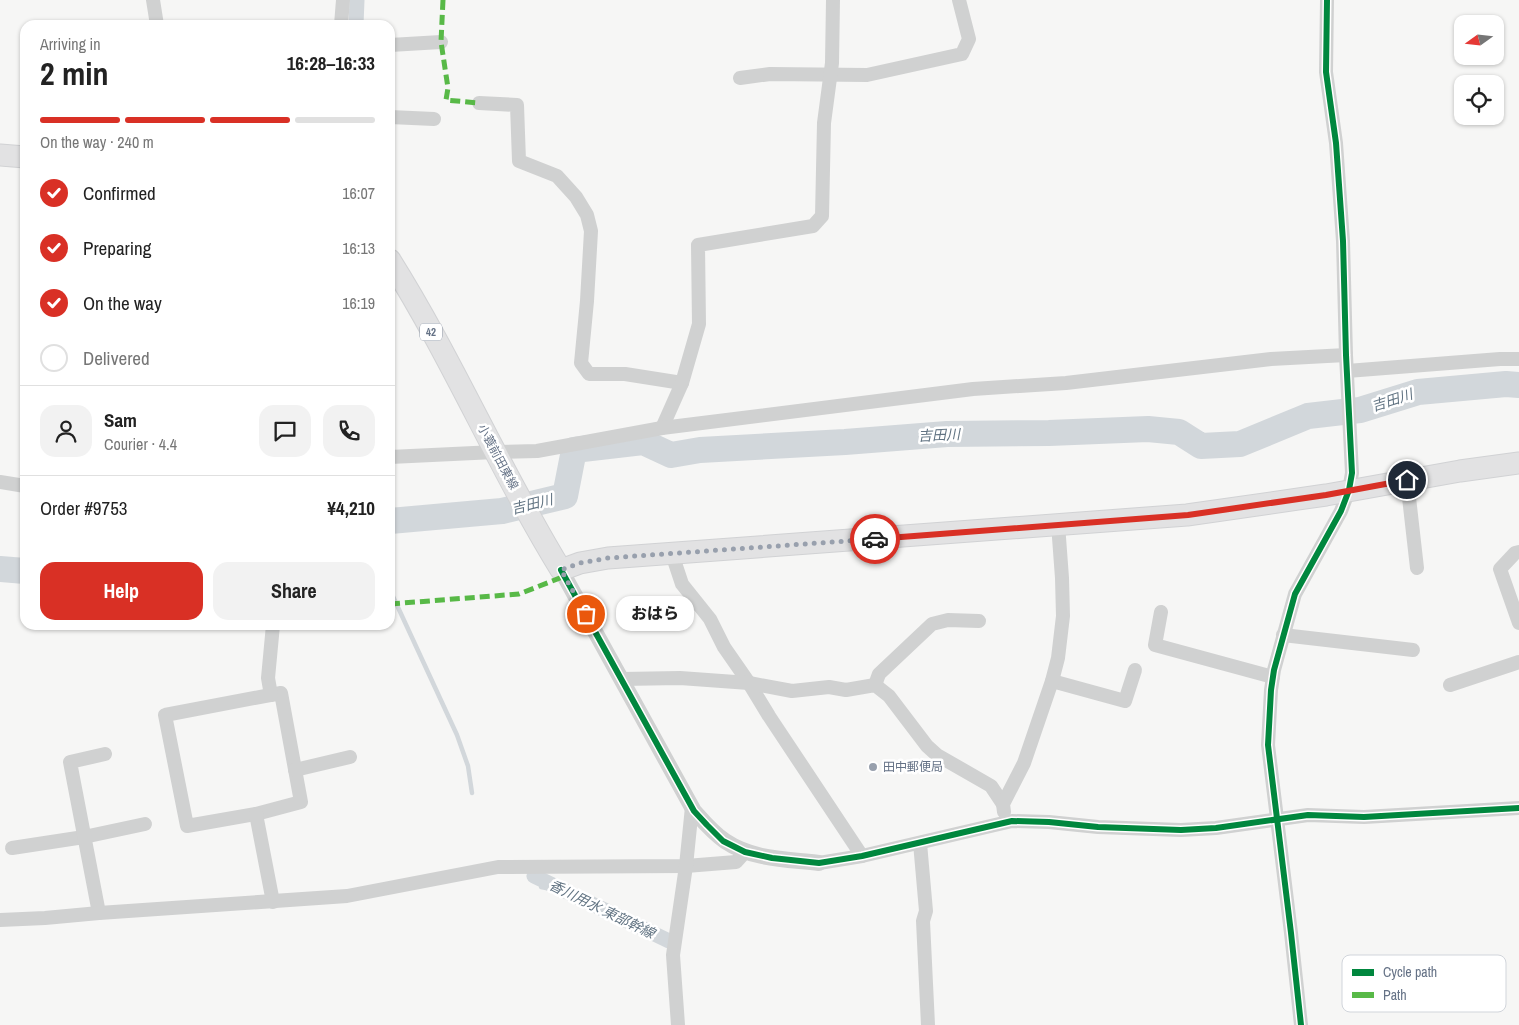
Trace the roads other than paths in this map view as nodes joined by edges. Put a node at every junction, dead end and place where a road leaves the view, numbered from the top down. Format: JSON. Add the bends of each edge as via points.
{"nodes":[{"id":1,"x":153,"y":0,"type":"edge"},
{"id":2,"x":343,"y":0,"type":"edge"},
{"id":3,"x":833,"y":0,"type":"edge"},
{"id":4,"x":959,"y":0,"type":"edge"},
{"id":5,"x":1326,"y":0,"type":"edge"},
{"id":6,"x":155,"y":20,"type":"edge"},
{"id":7,"x":342,"y":20,"type":"edge"},
{"id":8,"x":441,"y":42,"type":"dead end"},
{"id":9,"x":395,"y":45,"type":"edge"},
{"id":10,"x":830,"y":76,"type":"junction"},
{"id":11,"x":740,"y":78,"type":"dead end"},
{"id":12,"x":479,"y":103,"type":"dead end"},
{"id":13,"x":395,"y":117,"type":"edge"},
{"id":14,"x":434,"y":119,"type":"dead end"},
{"id":15,"x":0,"y":155,"type":"edge"},
{"id":16,"x":20,"y":157,"type":"edge"},
{"id":17,"x":395,"y":269,"type":"edge"},
{"id":18,"x":1346,"y":355,"type":"junction"},
{"id":19,"x":1519,"y":359,"type":"edge"},
{"id":20,"x":1347,"y":374,"type":"junction"},
{"id":21,"x":682,"y":383,"type":"junction"},
{"id":22,"x":662,"y":428,"type":"junction"},
{"id":23,"x":395,"y":457,"type":"edge"},
{"id":24,"x":499,"y":460,"type":"junction"},
{"id":25,"x":1519,"y":464,"type":"edge"},
{"id":26,"x":1407,"y":480,"type":"junction"},
{"id":27,"x":0,"y":482,"type":"edge"},
{"id":28,"x":20,"y":485,"type":"edge"},
{"id":29,"x":1349,"y":490,"type":"junction"},
{"id":30,"x":1058,"y":524,"type":"junction"},
{"id":31,"x":1519,"y":552,"type":"edge"},
{"id":32,"x":672,"y":554,"type":"junction"},
{"id":33,"x":1418,"y":568,"type":"dead end"},
{"id":34,"x":561,"y":570,"type":"junction"},
{"id":35,"x":1161,"y":612,"type":"dead end"},
{"id":36,"x":979,"y":621,"type":"dead end"},
{"id":37,"x":1519,"y":623,"type":"edge"},
{"id":38,"x":273,"y":630,"type":"edge"},
{"id":39,"x":1283,"y":635,"type":"junction"},
{"id":40,"x":1412,"y":650,"type":"dead end"},
{"id":41,"x":1519,"y":662,"type":"edge"},
{"id":42,"x":1135,"y":670,"type":"dead end"},
{"id":43,"x":1273,"y":677,"type":"junction"},
{"id":44,"x":622,"y":678,"type":"junction"},
{"id":45,"x":1052,"y":681,"type":"junction"},
{"id":46,"x":749,"y":683,"type":"junction"},
{"id":47,"x":875,"y":685,"type":"junction"},
{"id":48,"x":1450,"y":685,"type":"dead end"},
{"id":49,"x":271,"y":695,"type":"junction"},
{"id":50,"x":105,"y":754,"type":"dead end"},
{"id":51,"x":350,"y":757,"type":"dead end"},
{"id":52,"x":295,"y":770,"type":"junction"},
{"id":53,"x":1003,"y":804,"type":"junction"},
{"id":54,"x":692,"y":807,"type":"junction"},
{"id":55,"x":1519,"y":808,"type":"edge"},
{"id":56,"x":256,"y":814,"type":"junction"},
{"id":57,"x":1277,"y":820,"type":"junction"},
{"id":58,"x":1006,"y":822,"type":"junction"},
{"id":59,"x":145,"y":824,"type":"dead end"},
{"id":60,"x":84,"y":837,"type":"junction"},
{"id":61,"x":920,"y":843,"type":"junction"},
{"id":62,"x":12,"y":848,"type":"dead end"},
{"id":63,"x":745,"y":852,"type":"junction"},
{"id":64,"x":862,"y":856,"type":"junction"},
{"id":65,"x":819,"y":863,"type":"joint"},
{"id":66,"x":686,"y":866,"type":"junction"},
{"id":67,"x":274,"y":902,"type":"junction"},
{"id":68,"x":99,"y":913,"type":"junction"},
{"id":69,"x":0,"y":920,"type":"edge"},
{"id":70,"x":678,"y":1025,"type":"edge"},
{"id":71,"x":928,"y":1025,"type":"edge"},
{"id":72,"x":1301,"y":1025,"type":"edge"}],
"edges":[{"from":1,"to":6,"type":"street"},
{"from":2,"to":7,"type":"street"},
{"from":3,"to":10,"type":"street"},
{"from":4,"to":10,"type":"street","via":[[969,39],[962,54],[867,75]]},
{"from":5,"to":18,"type":"street","via":[[1326,72],[1336,143],[1343,240]]},
{"from":8,"to":9,"type":"street"},
{"from":10,"to":11,"type":"street","via":[[770,74]]},
{"from":10,"to":21,"type":"street","via":[[824,124],[822,216],[813,226],[698,246],[699,324]]},
{"from":12,"to":21,"type":"street","via":[[517,105],[519,161],[557,176],[587,215],[591,232],[581,362],[589,374],[625,374]]},
{"from":13,"to":14,"type":"street"},
{"from":15,"to":16,"type":"main road"},
{"from":17,"to":24,"type":"main road","name":"小蓑前田東線","number":"42"},
{"from":18,"to":20,"type":"street"},
{"from":18,"to":22,"type":"street","via":[[1271,359],[1066,383],[973,389]]},
{"from":19,"to":20,"type":"street"},
{"from":20,"to":29,"type":"street","via":[[1352,447]]},
{"from":21,"to":22,"type":"street"},
{"from":22,"to":24,"type":"street"},
{"from":23,"to":24,"type":"street"},
{"from":24,"to":34,"type":"main road","name":"小蓑前田東線","number":"42"},
{"from":25,"to":26,"type":"main road"},
{"from":26,"to":29,"type":"main road"},
{"from":26,"to":33,"type":"street"},
{"from":27,"to":28,"type":"street"},
{"from":29,"to":30,"type":"main road","via":[[1188,515]]},
{"from":29,"to":39,"type":"street","via":[[1341,511],[1295,594]]},
{"from":30,"to":32,"type":"main road"},
{"from":30,"to":45,"type":"street","via":[[1063,616]]},
{"from":31,"to":37,"type":"street","via":[[1514,553],[1500,569]]},
{"from":32,"to":34,"type":"main road","via":[[608,558]]},
{"from":32,"to":46,"type":"street","via":[[682,584],[710,619],[724,647]]},
{"from":34,"to":44,"type":"street"},
{"from":35,"to":43,"type":"street","via":[[1156,645]]},
{"from":36,"to":47,"type":"street","via":[[948,620],[932,624],[878,674]]},
{"from":38,"to":49,"type":"street","via":[[268,678]]},
{"from":39,"to":40,"type":"street"},
{"from":39,"to":43,"type":"street"},
{"from":41,"to":48,"type":"street"},
{"from":42,"to":45,"type":"street","via":[[1125,701]]},
{"from":43,"to":57,"type":"street","via":[[1268,745]]},
{"from":44,"to":46,"type":"street"},
{"from":44,"to":54,"type":"street"},
{"from":45,"to":53,"type":"street","via":[[1024,763]]},
{"from":46,"to":47,"type":"street","via":[[792,691],[829,687],[846,690]]},
{"from":46,"to":64,"type":"street"},
{"from":47,"to":53,"type":"street","via":[[889,696],[927,746],[990,786]]},
{"from":49,"to":52,"type":"street","via":[[281,693]]},
{"from":49,"to":56,"type":"street","via":[[165,715],[187,826]]},
{"from":50,"to":60,"type":"street","via":[[70,762]]},
{"from":51,"to":52,"type":"street"},
{"from":52,"to":56,"type":"street","via":[[301,802]]},
{"from":53,"to":58,"type":"street"},
{"from":54,"to":63,"type":"street","via":[[706,825]]},
{"from":54,"to":66,"type":"street"},
{"from":55,"to":57,"type":"street","via":[[1364,817],[1308,815]]},
{"from":56,"to":67,"type":"street"},
{"from":57,"to":58,"type":"street","via":[[1181,830]]},
{"from":57,"to":72,"type":"street"},
{"from":58,"to":61,"type":"street"},
{"from":59,"to":60,"type":"street"},
{"from":60,"to":62,"type":"street"},
{"from":60,"to":68,"type":"street"},
{"from":61,"to":64,"type":"street"},
{"from":61,"to":71,"type":"street","via":[[926,911],[923,921]]},
{"from":63,"to":65,"type":"street"},
{"from":63,"to":66,"type":"street","via":[[736,862]]},
{"from":64,"to":65,"type":"street"},
{"from":66,"to":67,"type":"street","via":[[498,867],[346,896]]},
{"from":66,"to":70,"type":"street","via":[[673,956]]},
{"from":67,"to":68,"type":"street"},
{"from":68,"to":69,"type":"street"}]}
